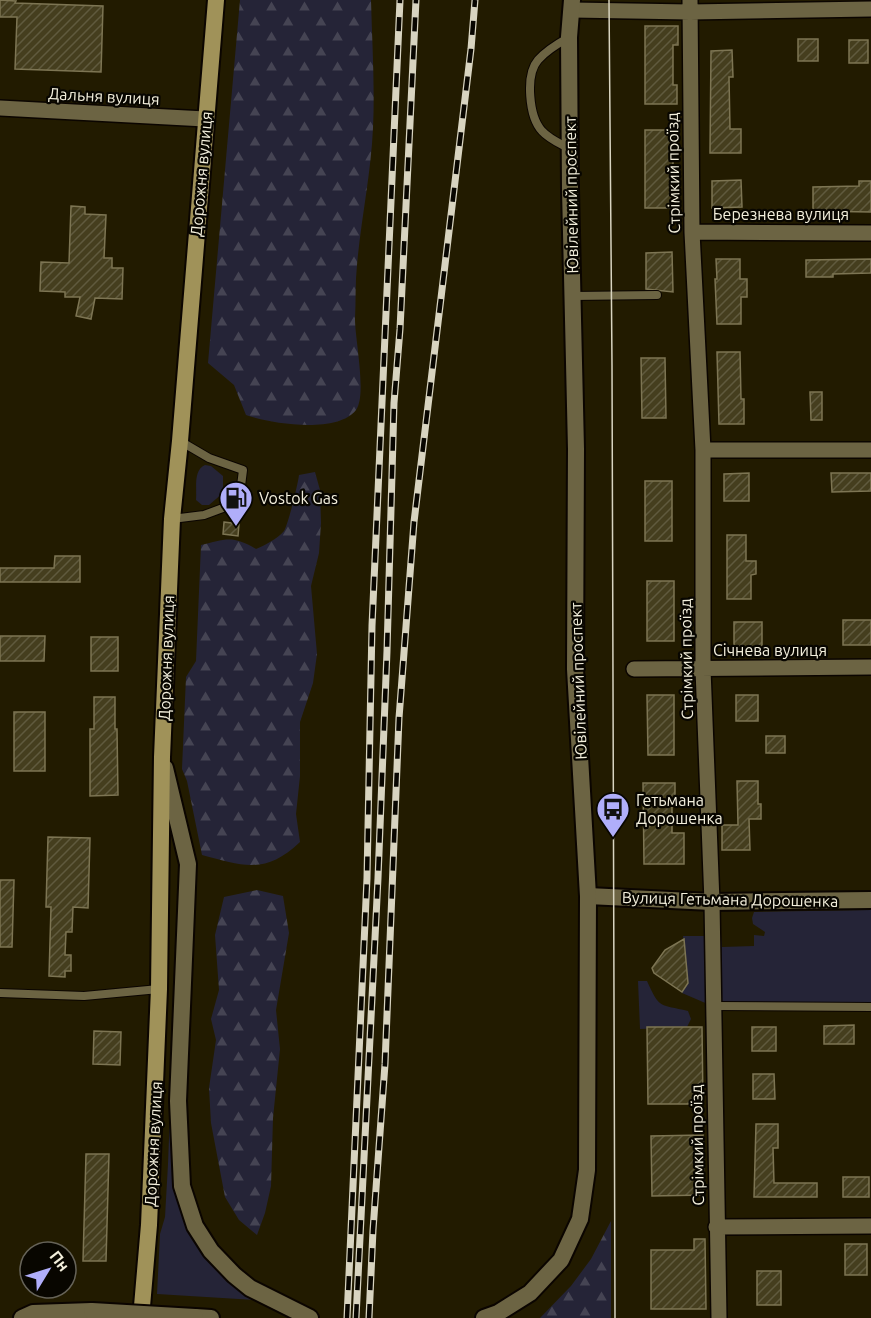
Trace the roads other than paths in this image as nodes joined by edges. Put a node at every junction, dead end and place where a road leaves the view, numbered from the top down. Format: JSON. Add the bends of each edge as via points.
{"nodes":[{"id":1,"x":216,"y":0,"type":"edge"},
{"id":2,"x":572,"y":5,"type":"edge"},
{"id":3,"x":690,"y":6,"type":"edge"},
{"id":4,"x":871,"y":9,"type":"edge"},
{"id":5,"x":569,"y":37,"type":"junction"},
{"id":6,"x":0,"y":108,"type":"edge"},
{"id":7,"x":205,"y":119,"type":"junction"},
{"id":8,"x":570,"y":148,"type":"junction"},
{"id":9,"x":692,"y":232,"type":"junction"},
{"id":10,"x":871,"y":233,"type":"edge"},
{"id":11,"x":657,"y":295,"type":"dead end"},
{"id":12,"x":572,"y":296,"type":"junction"},
{"id":13,"x":180,"y":441,"type":"junction"},
{"id":14,"x":703,"y":450,"type":"junction"},
{"id":15,"x":871,"y":450,"type":"edge"},
{"id":16,"x":172,"y":519,"type":"junction"},
{"id":17,"x":871,"y":668,"type":"edge"},
{"id":18,"x":634,"y":669,"type":"dead end"},
{"id":19,"x":703,"y":669,"type":"junction"},
{"id":20,"x":162,"y":757,"type":"junction"},
{"id":21,"x":588,"y":896,"type":"junction"},
{"id":22,"x":871,"y":900,"type":"edge"},
{"id":23,"x":712,"y":902,"type":"junction"},
{"id":24,"x":159,"y":989,"type":"junction"},
{"id":25,"x":0,"y":993,"type":"edge"},
{"id":26,"x":713,"y":1006,"type":"junction"},
{"id":27,"x":871,"y":1007,"type":"edge"},
{"id":28,"x":871,"y":1226,"type":"edge"},
{"id":29,"x":716,"y":1227,"type":"junction"},
{"id":30,"x":22,"y":1318,"type":"edge"},
{"id":31,"x":141,"y":1318,"type":"edge"},
{"id":32,"x":203,"y":1318,"type":"edge"},
{"id":33,"x":310,"y":1318,"type":"edge"},
{"id":34,"x":484,"y":1318,"type":"edge"},
{"id":35,"x":719,"y":1318,"type":"edge"}],
"edges":[{"from":1,"to":7,"type":"main road","name":"Дорожня вулиця"},
{"from":2,"to":3,"type":"street"},
{"from":2,"to":5,"type":"main road","name":"Ювілейний проспект"},
{"from":3,"to":4,"type":"street"},
{"from":3,"to":9,"type":"street","name":"Стрімкий проїзд"},
{"from":5,"to":8,"type":"main road","name":"Ювілейний проспект"},
{"from":5,"to":8,"type":"lane","via":[[536,62],[530,106],[543,132]]},
{"from":6,"to":7,"type":"street","name":"Дальня вулиця"},
{"from":7,"to":13,"type":"main road","name":"Дорожня вулиця"},
{"from":8,"to":12,"type":"main road","name":"Ювілейний проспект"},
{"from":9,"to":10,"type":"street","name":"Березнева вулиця"},
{"from":9,"to":14,"type":"street","name":"Стрімкий проїзд"},
{"from":11,"to":12,"type":"lane"},
{"from":12,"to":21,"type":"main road","name":"Ювілейний проспект","via":[[575,669]]},
{"from":13,"to":16,"type":"main road","name":"Дорожня вулиця"},
{"from":13,"to":16,"type":"lane","via":[[209,458],[243,470],[239,502],[204,515]]},
{"from":14,"to":15,"type":"street"},
{"from":14,"to":19,"type":"street","name":"Стрімкий проїзд"},
{"from":16,"to":20,"type":"main road","name":"Дорожня вулиця"},
{"from":17,"to":19,"type":"street","name":"Січнева вулиця"},
{"from":18,"to":19,"type":"street","name":"Січнева вулиця"},
{"from":19,"to":23,"type":"street","name":"Стрімкий проїзд"},
{"from":20,"to":24,"type":"main road","name":"Дорожня вулиця"},
{"from":20,"to":33,"type":"main road","via":[[188,864],[178,1101],[182,1186],[195,1227],[234,1275],[250,1288]]},
{"from":21,"to":23,"type":"main road","name":"Вулиця Гетьмана Дорошенка"},
{"from":21,"to":34,"type":"main road","name":"Ювілейний проспект","via":[[586,1170],[580,1219],[561,1260],[530,1293]]},
{"from":22,"to":23,"type":"main road","name":"Вулиця Гетьмана Дорошенка"},
{"from":23,"to":26,"type":"street","name":"Стрімкий проїзд"},
{"from":24,"to":25,"type":"lane","via":[[84,996]]},
{"from":24,"to":31,"type":"main road","name":"Дорожня вулиця"},
{"from":26,"to":27,"type":"lane"},
{"from":26,"to":29,"type":"street","name":"Стрімкий проїзд"},
{"from":28,"to":29,"type":"street"},
{"from":29,"to":35,"type":"street","name":"Стрімкий проїзд"},
{"from":30,"to":32,"type":"main road","bridge":true,"via":[[33,1313],[92,1311]]}]}
